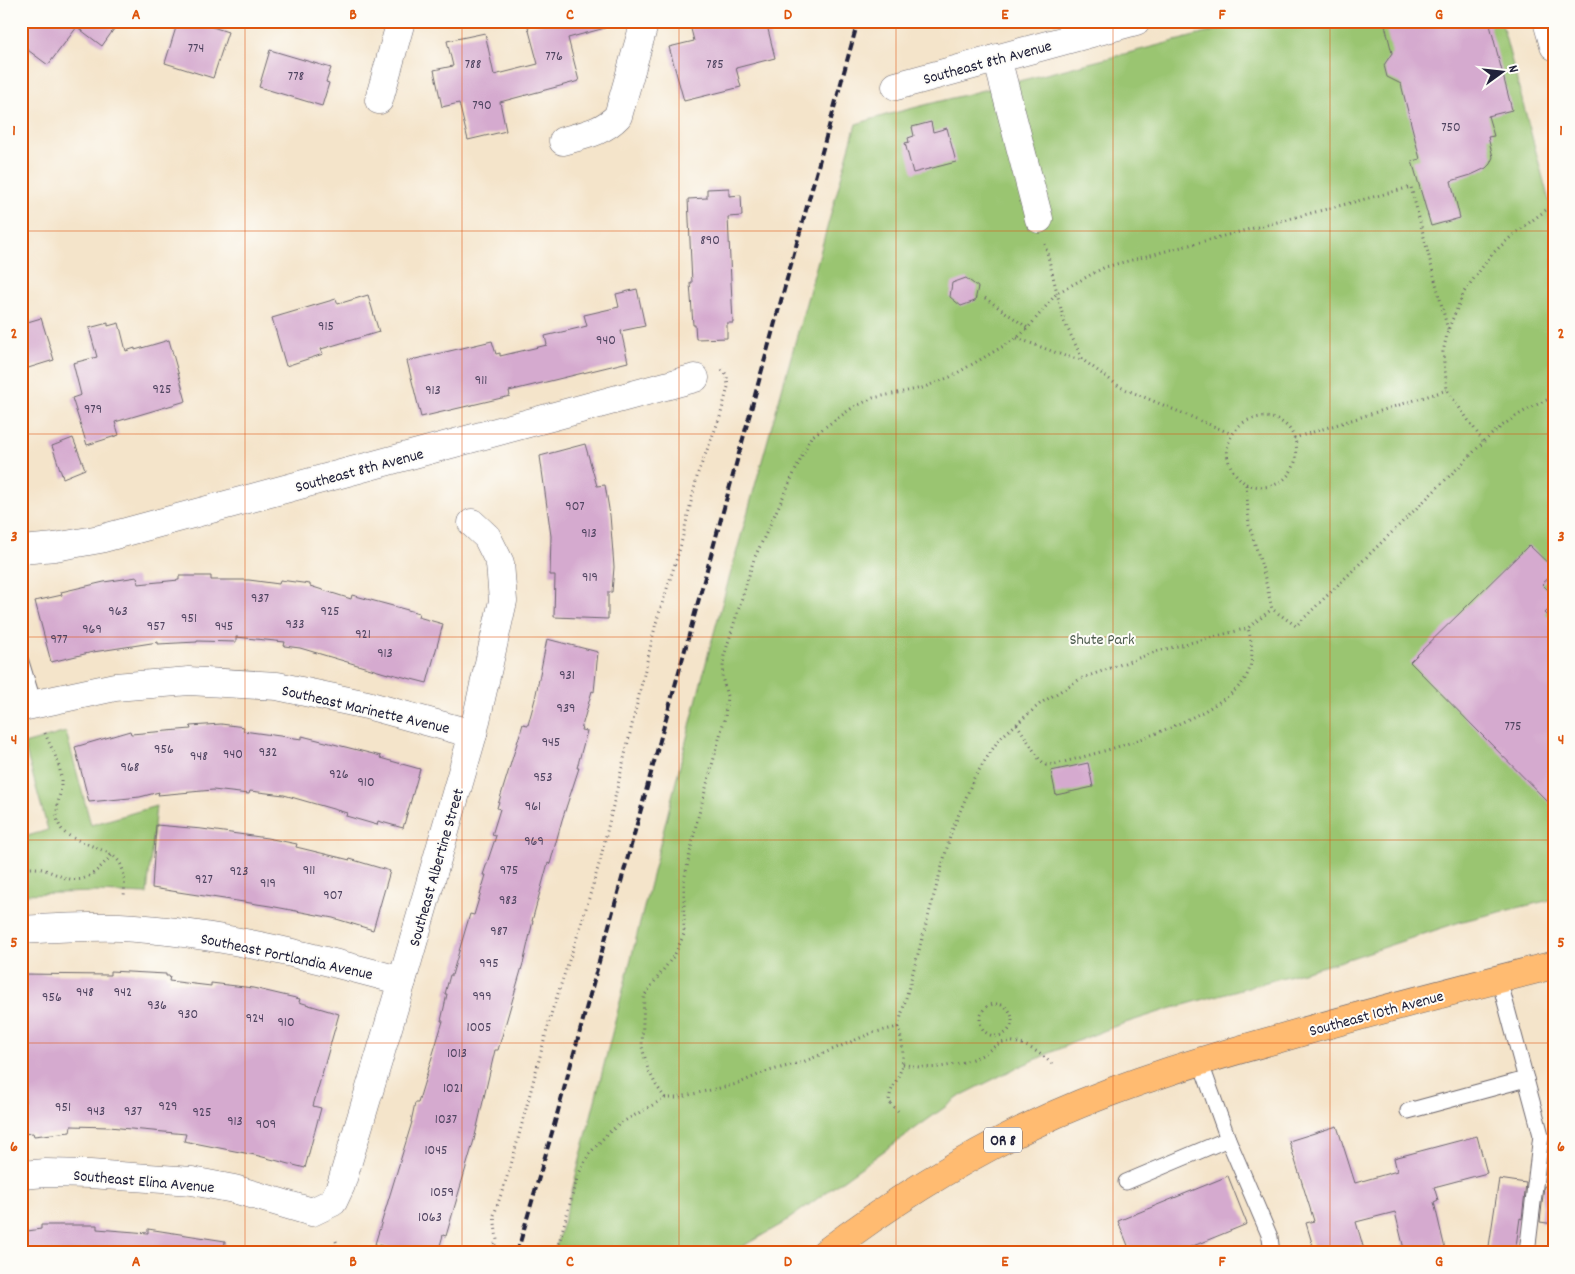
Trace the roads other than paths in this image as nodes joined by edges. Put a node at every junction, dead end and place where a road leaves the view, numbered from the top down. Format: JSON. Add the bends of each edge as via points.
{"nodes":[{"id":1,"x":401,"y":21,"type":"edge"},
{"id":2,"x":645,"y":21,"type":"edge"},
{"id":3,"x":1136,"y":21,"type":"edge"},
{"id":4,"x":1547,"y":21,"type":"edge"},
{"id":5,"x":1554,"y":46,"type":"edge"},
{"id":6,"x":997,"y":58,"type":"junction"},
{"id":7,"x":896,"y":86,"type":"dead end"},
{"id":8,"x":379,"y":100,"type":"dead end"},
{"id":9,"x":563,"y":141,"type":"dead end"},
{"id":10,"x":1039,"y":219,"type":"road end"},
{"id":11,"x":695,"y":378,"type":"road end"},
{"id":12,"x":472,"y":523,"type":"dead end"},
{"id":13,"x":21,"y":550,"type":"edge"},
{"id":14,"x":21,"y":662,"type":"edge"},
{"id":15,"x":28,"y":706,"type":"edge"},
{"id":16,"x":473,"y":734,"type":"junction"},
{"id":17,"x":21,"y":930,"type":"edge"},
{"id":18,"x":1554,"y":966,"type":"edge"},
{"id":19,"x":1499,"y":979,"type":"junction"},
{"id":20,"x":402,"y":981,"type":"junction"},
{"id":21,"x":1200,"y":1061,"type":"junction"},
{"id":22,"x":1526,"y":1079,"type":"junction"},
{"id":23,"x":1408,"y":1111,"type":"dead end"},
{"id":24,"x":1228,"y":1139,"type":"junction"},
{"id":25,"x":21,"y":1175,"type":"edge"},
{"id":26,"x":1126,"y":1182,"type":"dead end"},
{"id":27,"x":322,"y":1208,"type":"joint"},
{"id":28,"x":824,"y":1253,"type":"edge"},
{"id":29,"x":1272,"y":1253,"type":"edge"},
{"id":30,"x":1527,"y":1253,"type":"edge"}],
"edges":[{"from":1,"to":8,"type":"street"},
{"from":2,"to":9,"type":"street","via":[[618,116],[601,129]]},
{"from":3,"to":6,"type":"street","name":"Southeast 8th Avenue"},
{"from":4,"to":5,"type":"street"},
{"from":6,"to":7,"type":"street","name":"Southeast 8th Avenue"},
{"from":6,"to":10,"type":"street"},
{"from":11,"to":13,"type":"street","name":"Southeast 8th Avenue","via":[[100,539]]},
{"from":12,"to":16,"type":"street","name":"Southeast Albertine Street","via":[[486,537],[500,563],[503,602]]},
{"from":14,"to":15,"type":"lane"},
{"from":15,"to":16,"type":"street","name":"Southeast Marinette Avenue","via":[[115,687],[189,682],[277,686],[367,705]]},
{"from":16,"to":20,"type":"street","name":"Southeast Albertine Street"},
{"from":17,"to":20,"type":"street","name":"Southeast Portlandia Avenue","via":[[120,927],[207,936],[292,953]]},
{"from":18,"to":19,"type":"main road","name":"Southeast 10th Avenue","number":"OR 8"},
{"from":19,"to":21,"type":"main road","name":"Southeast 10th Avenue","number":"OR 8"},
{"from":19,"to":22,"type":"lane"},
{"from":20,"to":27,"type":"street","name":"Southeast Albertine Street","via":[[341,1185],[333,1202]]},
{"from":21,"to":24,"type":"lane"},
{"from":21,"to":28,"type":"main road","number":"OR 8","via":[[1102,1095],[1010,1136],[933,1178]]},
{"from":22,"to":23,"type":"lane"},
{"from":22,"to":30,"type":"lane","via":[[1542,1135]]},
{"from":24,"to":26,"type":"lane"},
{"from":24,"to":29,"type":"lane","via":[[1270,1237]]},
{"from":25,"to":27,"type":"street","name":"Southeast Elina Avenue","via":[[90,1174],[192,1181],[234,1189],[312,1212]]}]}
